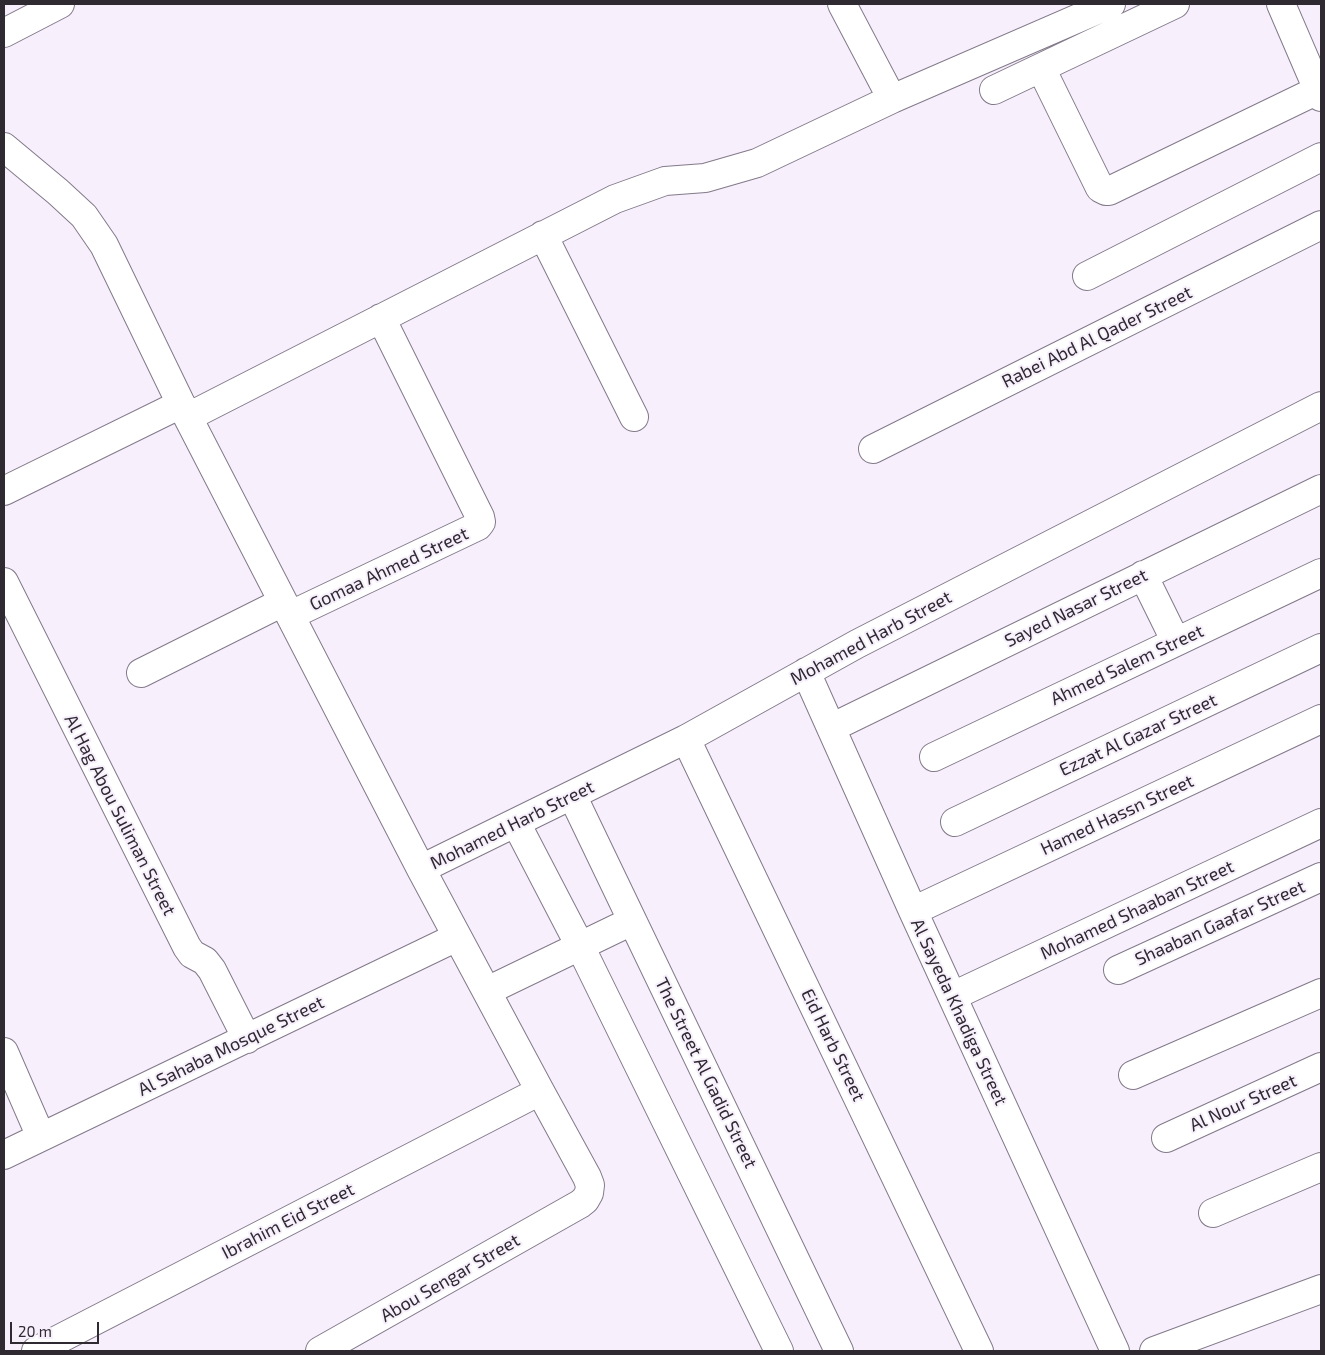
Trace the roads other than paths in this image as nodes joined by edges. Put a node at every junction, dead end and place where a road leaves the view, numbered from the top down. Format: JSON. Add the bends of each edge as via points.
{"nodes":[{"id":1,"x":60,"y":4,"type":"edge"},
{"id":2,"x":842,"y":4,"type":"edge"},
{"id":3,"x":1111,"y":4,"type":"edge"},
{"id":4,"x":1175,"y":4,"type":"edge"},
{"id":5,"x":1281,"y":4,"type":"edge"},
{"id":6,"x":4,"y":33,"type":"edge"},
{"id":7,"x":1041,"y":68,"type":"junction"},
{"id":8,"x":1318,"y":85,"type":"edge"},
{"id":9,"x":994,"y":90,"type":"dead end"},
{"id":10,"x":892,"y":99,"type":"junction"},
{"id":11,"x":4,"y":147,"type":"edge"},
{"id":12,"x":1321,"y":157,"type":"edge"},
{"id":13,"x":1321,"y":226,"type":"edge"},
{"id":14,"x":543,"y":235,"type":"junction"},
{"id":15,"x":1087,"y":276,"type":"dead end"},
{"id":16,"x":382,"y":318,"type":"junction"},
{"id":17,"x":1321,"y":406,"type":"edge"},
{"id":18,"x":185,"y":411,"type":"junction"},
{"id":19,"x":634,"y":418,"type":"dead end"},
{"id":20,"x":873,"y":449,"type":"dead end"},
{"id":21,"x":1321,"y":489,"type":"edge"},
{"id":22,"x":4,"y":491,"type":"edge"},
{"id":23,"x":1321,"y":573,"type":"edge"},
{"id":24,"x":1144,"y":576,"type":"junction"},
{"id":25,"x":4,"y":582,"type":"edge"},
{"id":26,"x":287,"y":609,"type":"junction"},
{"id":27,"x":1176,"y":642,"type":"junction"},
{"id":28,"x":1321,"y":648,"type":"edge"},
{"id":29,"x":806,"y":672,"type":"junction"},
{"id":30,"x":141,"y":674,"type":"dead end"},
{"id":31,"x":1321,"y":719,"type":"edge"},
{"id":32,"x":831,"y":728,"type":"junction"},
{"id":33,"x":686,"y":739,"type":"junction"},
{"id":34,"x":934,"y":757,"type":"dead end"},
{"id":35,"x":572,"y":795,"type":"junction"},
{"id":36,"x":955,"y":822,"type":"dead end"},
{"id":37,"x":516,"y":823,"type":"junction"},
{"id":38,"x":1321,"y":823,"type":"edge"},
{"id":39,"x":421,"y":869,"type":"junction"},
{"id":40,"x":1321,"y":877,"type":"edge"},
{"id":41,"x":912,"y":911,"type":"junction"},
{"id":42,"x":632,"y":921,"type":"junction"},
{"id":43,"x":457,"y":937,"type":"junction"},
{"id":44,"x":580,"y":946,"type":"junction"},
{"id":45,"x":1118,"y":970,"type":"dead end"},
{"id":46,"x":487,"y":991,"type":"junction"},
{"id":47,"x":1321,"y":993,"type":"edge"},
{"id":48,"x":953,"y":996,"type":"junction"},
{"id":49,"x":248,"y":1039,"type":"junction"},
{"id":50,"x":4,"y":1052,"type":"edge"},
{"id":51,"x":1321,"y":1068,"type":"edge"},
{"id":52,"x":1134,"y":1075,"type":"dead end"},
{"id":53,"x":540,"y":1091,"type":"junction"},
{"id":54,"x":41,"y":1137,"type":"junction"},
{"id":55,"x":1166,"y":1138,"type":"dead end"},
{"id":56,"x":4,"y":1156,"type":"edge"},
{"id":57,"x":1321,"y":1167,"type":"edge"},
{"id":58,"x":1213,"y":1213,"type":"dead end"},
{"id":59,"x":1321,"y":1288,"type":"edge"},
{"id":60,"x":329,"y":1349,"type":"edge"},
{"id":61,"x":36,"y":1351,"type":"edge"},
{"id":62,"x":779,"y":1351,"type":"edge"},
{"id":63,"x":839,"y":1351,"type":"edge"},
{"id":64,"x":980,"y":1351,"type":"edge"},
{"id":65,"x":1115,"y":1351,"type":"edge"},
{"id":66,"x":1154,"y":1351,"type":"edge"}],
"edges":[{"from":1,"to":6,"type":"street"},
{"from":2,"to":10,"type":"street"},
{"from":3,"to":10,"type":"street"},
{"from":4,"to":7,"type":"street"},
{"from":5,"to":8,"type":"street"},
{"from":7,"to":8,"type":"street","via":[[1100,188],[1109,191]]},
{"from":7,"to":9,"type":"street"},
{"from":10,"to":14,"type":"street","via":[[757,163],[705,178],[665,181],[615,198]]},
{"from":11,"to":18,"type":"street","via":[[84,216],[104,245]]},
{"from":12,"to":15,"type":"street"},
{"from":13,"to":20,"type":"street","name":"Rabei Abd Al Qader Street"},
{"from":14,"to":16,"type":"street"},
{"from":14,"to":19,"type":"street"},
{"from":16,"to":18,"type":"street"},
{"from":16,"to":26,"type":"street","name":"Gomaa Ahmed Street","via":[[481,522]]},
{"from":17,"to":29,"type":"street","name":"Mohamed Harb Street"},
{"from":18,"to":22,"type":"street"},
{"from":18,"to":26,"type":"street"},
{"from":21,"to":24,"type":"street","name":"Sayed Nasar Street"},
{"from":23,"to":27,"type":"street","name":"Ahmed Salem Street"},
{"from":24,"to":27,"type":"street"},
{"from":24,"to":32,"type":"street","name":"Sayed Nasar Street"},
{"from":25,"to":49,"type":"street","name":"Al Hag Abou Suliman Street","via":[[187,947],[212,970]]},
{"from":26,"to":30,"type":"street"},
{"from":26,"to":39,"type":"street"},
{"from":27,"to":34,"type":"street","name":"Ahmed Salem Street"},
{"from":28,"to":36,"type":"street","name":"Ezzat Al Gazar Street"},
{"from":29,"to":32,"type":"street","name":"Al Sayeda Khadiga Street"},
{"from":29,"to":33,"type":"street","name":"Mohamed Harb Street"},
{"from":31,"to":41,"type":"street","name":"Hamed Hassn Street"},
{"from":32,"to":41,"type":"street","name":"Al Sayeda Khadiga Street"},
{"from":33,"to":35,"type":"street","name":"Mohamed Harb Street"},
{"from":33,"to":64,"type":"street","name":"Eid Harb Street"},
{"from":35,"to":37,"type":"street","name":"Mohamed Harb Street"},
{"from":35,"to":42,"type":"street","name":"The Street Al Gadid Street"},
{"from":37,"to":39,"type":"street","name":"Mohamed Harb Street"},
{"from":37,"to":44,"type":"street"},
{"from":38,"to":48,"type":"street","name":"Mohamed Shaaban Street"},
{"from":39,"to":43,"type":"street"},
{"from":40,"to":45,"type":"street","name":"Shaaban Gaafar Street"},
{"from":41,"to":48,"type":"street","name":"Al Sayeda Khadiga Street"},
{"from":42,"to":44,"type":"street"},
{"from":42,"to":63,"type":"street","name":"The Street Al Gadid Street"},
{"from":43,"to":46,"type":"street"},
{"from":43,"to":49,"type":"street","name":"Al Sahaba Mosque Street"},
{"from":44,"to":46,"type":"street"},
{"from":44,"to":62,"type":"street"},
{"from":46,"to":53,"type":"street"},
{"from":47,"to":52,"type":"street"},
{"from":48,"to":65,"type":"street","name":"Al Sayeda Khadiga Street"},
{"from":49,"to":54,"type":"street","name":"Al Sahaba Mosque Street"},
{"from":50,"to":54,"type":"street"},
{"from":51,"to":55,"type":"street","name":"Al Nour Street"},
{"from":53,"to":60,"type":"street","name":"Abou Sengar Street","via":[[587,1177],[590,1185],[585,1200]]},
{"from":53,"to":61,"type":"street","name":"Ibrahim Eid Street"},
{"from":54,"to":56,"type":"street","name":"Al Sahaba Mosque Street"},
{"from":57,"to":58,"type":"street"},
{"from":59,"to":66,"type":"street"}]}
